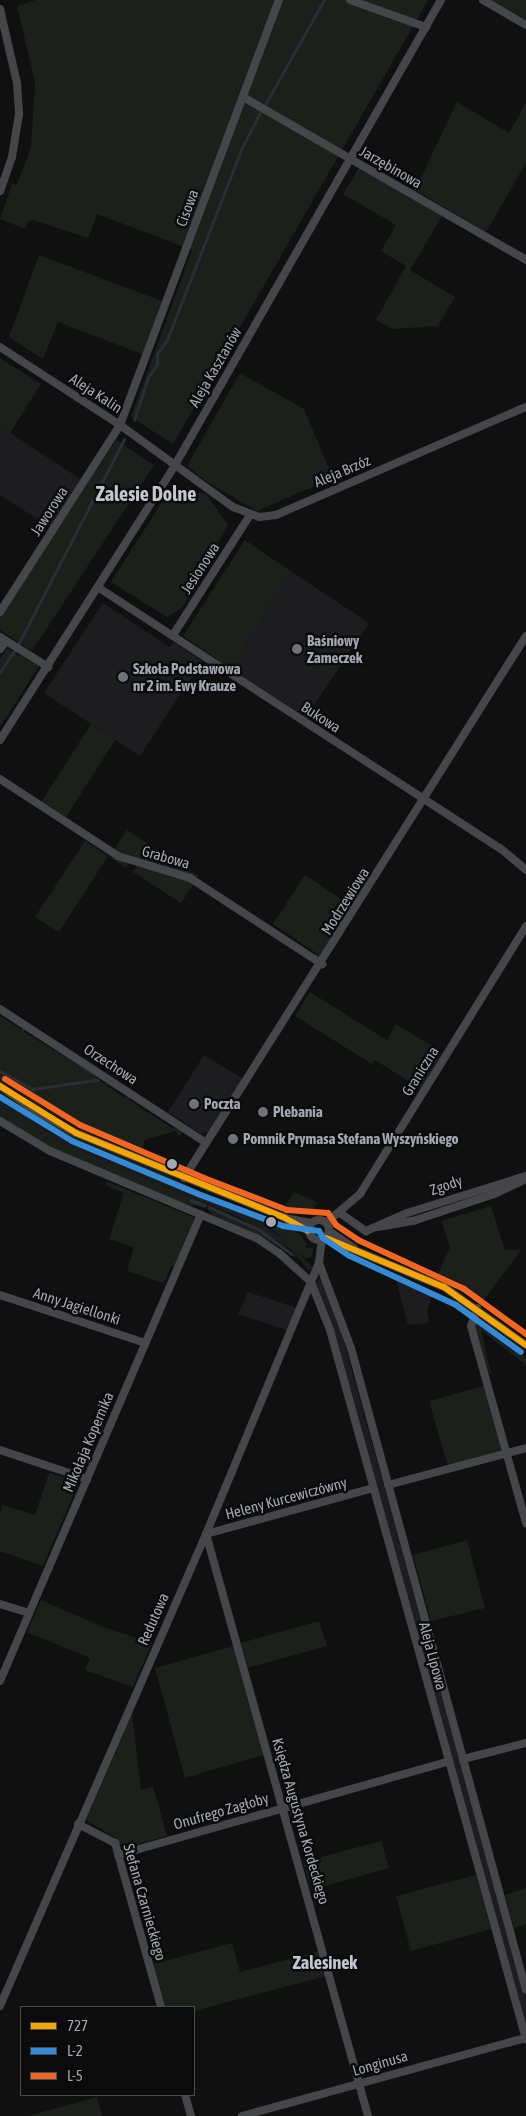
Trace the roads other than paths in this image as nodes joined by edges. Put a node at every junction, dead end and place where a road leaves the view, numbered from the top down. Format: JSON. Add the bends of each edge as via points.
{"nodes":[{"id":1,"x":279,"y":0,"type":"edge"},
{"id":2,"x":350,"y":0,"type":"edge"},
{"id":3,"x":441,"y":0,"type":"edge"},
{"id":4,"x":483,"y":0,"type":"edge"},
{"id":5,"x":0,"y":10,"type":"edge"},
{"id":6,"x":526,"y":25,"type":"edge"},
{"id":7,"x":426,"y":27,"type":"junction"},
{"id":8,"x":243,"y":97,"type":"junction"},
{"id":9,"x":350,"y":158,"type":"junction"},
{"id":10,"x":0,"y":191,"type":"edge"},
{"id":11,"x":526,"y":260,"type":"edge"},
{"id":12,"x":0,"y":348,"type":"edge"},
{"id":13,"x":526,"y":407,"type":"edge"},
{"id":14,"x":120,"y":425,"type":"junction"},
{"id":15,"x":175,"y":465,"type":"junction"},
{"id":16,"x":250,"y":515,"type":"junction"},
{"id":17,"x":99,"y":588,"type":"junction"},
{"id":18,"x":0,"y":612,"type":"edge"},
{"id":19,"x":172,"y":635,"type":"junction"},
{"id":20,"x":526,"y":636,"type":"edge"},
{"id":21,"x":3,"y":639,"type":"edge"},
{"id":22,"x":0,"y":649,"type":"edge"},
{"id":23,"x":48,"y":667,"type":"junction"},
{"id":24,"x":0,"y":740,"type":"edge"},
{"id":25,"x":0,"y":779,"type":"edge"},
{"id":26,"x":424,"y":800,"type":"junction"},
{"id":27,"x":526,"y":870,"type":"edge"},
{"id":28,"x":526,"y":926,"type":"edge"},
{"id":29,"x":322,"y":964,"type":"junction"},
{"id":30,"x":0,"y":1009,"type":"edge"},
{"id":31,"x":0,"y":1086,"type":"edge"},
{"id":32,"x":0,"y":1121,"type":"edge"},
{"id":33,"x":206,"y":1144,"type":"junction"},
{"id":34,"x":526,"y":1177,"type":"edge"},
{"id":35,"x":184,"y":1178,"type":"junction"},
{"id":36,"x":340,"y":1213,"type":"junction"},
{"id":37,"x":201,"y":1214,"type":"junction"},
{"id":38,"x":285,"y":1218,"type":"junction"},
{"id":39,"x":311,"y":1223,"type":"junction"},
{"id":40,"x":326,"y":1223,"type":"junction"},
{"id":41,"x":308,"y":1231,"type":"junction"},
{"id":42,"x":326,"y":1236,"type":"junction"},
{"id":43,"x":319,"y":1262,"type":"junction"},
{"id":44,"x":311,"y":1282,"type":"junction"},
{"id":45,"x":0,"y":1295,"type":"edge"},
{"id":46,"x":477,"y":1308,"type":"junction"},
{"id":47,"x":145,"y":1344,"type":"junction"},
{"id":48,"x":526,"y":1345,"type":"edge"},
{"id":49,"x":526,"y":1448,"type":"edge"},
{"id":50,"x":0,"y":1450,"type":"edge"},
{"id":51,"x":507,"y":1453,"type":"junction"},
{"id":52,"x":87,"y":1479,"type":"junction"},
{"id":53,"x":388,"y":1484,"type":"junction"},
{"id":54,"x":373,"y":1488,"type":"junction"},
{"id":55,"x":526,"y":1523,"type":"edge"},
{"id":56,"x":206,"y":1534,"type":"junction"},
{"id":57,"x":0,"y":1604,"type":"edge"},
{"id":58,"x":29,"y":1613,"type":"junction"},
{"id":59,"x":0,"y":1681,"type":"edge"},
{"id":60,"x":526,"y":1742,"type":"edge"},
{"id":61,"x":463,"y":1759,"type":"junction"},
{"id":62,"x":447,"y":1762,"type":"junction"},
{"id":63,"x":283,"y":1808,"type":"junction"},
{"id":64,"x":78,"y":1824,"type":"junction"},
{"id":65,"x":118,"y":1855,"type":"junction"},
{"id":66,"x":526,"y":1990,"type":"edge"},
{"id":67,"x":0,"y":2006,"type":"edge"},
{"id":68,"x":161,"y":2006,"type":"edge"},
{"id":69,"x":526,"y":2038,"type":"edge"},
{"id":70,"x":359,"y":2084,"type":"junction"},
{"id":71,"x":185,"y":2096,"type":"edge"},
{"id":72,"x":191,"y":2116,"type":"edge"},
{"id":73,"x":242,"y":2116,"type":"edge"},
{"id":74,"x":368,"y":2116,"type":"edge"}],
"edges":[{"from":1,"to":8,"type":"street","name":"Cisowa"},
{"from":2,"to":7,"type":"street"},
{"from":3,"to":7,"type":"street","name":"Aleja Kasztanów"},
{"from":4,"to":6,"type":"street"},
{"from":5,"to":10,"type":"street","via":[[17,82],[19,114],[12,157]]},
{"from":7,"to":9,"type":"street","name":"Aleja Kasztanów"},
{"from":8,"to":9,"type":"street","name":"Jarzębinowa"},
{"from":8,"to":14,"type":"street","name":"Cisowa"},
{"from":9,"to":11,"type":"street","name":"Jarzębinowa"},
{"from":9,"to":15,"type":"street","name":"Aleja Kasztanów"},
{"from":12,"to":14,"type":"street","name":"Aleja Kalin"},
{"from":13,"to":16,"type":"street","name":"Aleja Brzóz","via":[[276,514],[259,518]]},
{"from":14,"to":15,"type":"street","name":"Aleja Kalin"},
{"from":14,"to":18,"type":"street","name":"Jaworowa"},
{"from":15,"to":16,"type":"street"},
{"from":15,"to":17,"type":"street","name":"Aleja Kasztanów"},
{"from":16,"to":19,"type":"street","name":"Jesionowa"},
{"from":17,"to":19,"type":"street","name":"Bukowa"},
{"from":17,"to":23,"type":"street","name":"Aleja Kasztanów"},
{"from":19,"to":26,"type":"street","name":"Bukowa"},
{"from":20,"to":26,"type":"street","name":"Modrzewiowa"},
{"from":21,"to":22,"type":"street"},
{"from":21,"to":23,"type":"street"},
{"from":23,"to":24,"type":"street","name":"Aleja Kasztanów"},
{"from":25,"to":29,"type":"street","name":"Grabowa","via":[[118,856],[190,878]]},
{"from":26,"to":27,"type":"street","name":"Bukowa","via":[[500,848]]},
{"from":26,"to":29,"type":"street","name":"Modrzewiowa"},
{"from":28,"to":36,"type":"street","name":"Graniczna","via":[[360,1194]]},
{"from":29,"to":33,"type":"street","name":"Modrzewiowa"},
{"from":30,"to":33,"type":"street","name":"Orzechowa"},
{"from":31,"to":35,"type":"street","via":[[76,1133]]},
{"from":32,"to":37,"type":"street","via":[[50,1151]]},
{"from":33,"to":35,"type":"street","name":"Modrzewiowa"},
{"from":34,"to":36,"type":"street","name":"Zgody","via":[[407,1213],[378,1227],[363,1230]]},
{"from":35,"to":38,"type":"street"},
{"from":36,"to":40,"type":"street","name":"Graniczna"},
{"from":37,"to":44,"type":"street","via":[[267,1244]]},
{"from":37,"to":47,"type":"street","name":"Mikołaja Kopernika"},
{"from":38,"to":39,"type":"street"},
{"from":38,"to":41,"type":"street"},
{"from":39,"to":40,"type":"street","via":[[320,1220]]},
{"from":39,"to":41,"type":"street"},
{"from":40,"to":42,"type":"street"},
{"from":41,"to":42,"type":"street","via":[[313,1239]]},
{"from":42,"to":43,"type":"street","name":"Redutowa"},
{"from":42,"to":46,"type":"street","via":[[444,1287]]},
{"from":43,"to":44,"type":"street","name":"Redutowa"},
{"from":43,"to":53,"type":"street","name":"Aleja Lipowa","via":[[351,1348]]},
{"from":44,"to":54,"type":"street","name":"Aleja Lipowa","via":[[330,1330]]},
{"from":44,"to":56,"type":"street","name":"Redutowa"},
{"from":45,"to":47,"type":"street","name":"Anny Jagiellonki"},
{"from":46,"to":48,"type":"street"},
{"from":46,"to":51,"type":"street","via":[[471,1326]]},
{"from":47,"to":52,"type":"street","name":"Mikołaja Kopernika"},
{"from":49,"to":51,"type":"street"},
{"from":50,"to":52,"type":"street"},
{"from":51,"to":53,"type":"street"},
{"from":51,"to":55,"type":"street"},
{"from":52,"to":58,"type":"street","name":"Mikołaja Kopernika"},
{"from":53,"to":61,"type":"street","name":"Aleja Lipowa"},
{"from":54,"to":56,"type":"street","name":"Heleny Kurcewiczówny"},
{"from":54,"to":62,"type":"street","name":"Aleja Lipowa"},
{"from":56,"to":63,"type":"street","name":"Księdza Augustyna Kordeckiego"},
{"from":56,"to":64,"type":"street","name":"Redutowa"},
{"from":57,"to":58,"type":"street"},
{"from":58,"to":59,"type":"street","name":"Mikołaja Kopernika"},
{"from":60,"to":61,"type":"street"},
{"from":61,"to":66,"type":"street","name":"Aleja Lipowa"},
{"from":62,"to":63,"type":"street","name":"Onufrego Zagłoby"},
{"from":62,"to":69,"type":"street","name":"Aleja Lipowa"},
{"from":63,"to":65,"type":"street","name":"Onufrego Zagłoby"},
{"from":63,"to":70,"type":"street","name":"Księdza Augustyna Kordeckiego"},
{"from":64,"to":65,"type":"street","name":"Stefana Czarnieckiego","via":[[112,1839]]},
{"from":64,"to":67,"type":"street","name":"Redutowa"},
{"from":65,"to":68,"type":"street","name":"Stefana Czarnieckiego"},
{"from":69,"to":70,"type":"street","name":"Longinusa"},
{"from":70,"to":73,"type":"street","name":"Longinusa"},
{"from":70,"to":74,"type":"street","name":"Księdza Augustyna Kordeckiego"},
{"from":71,"to":72,"type":"street"}]}
